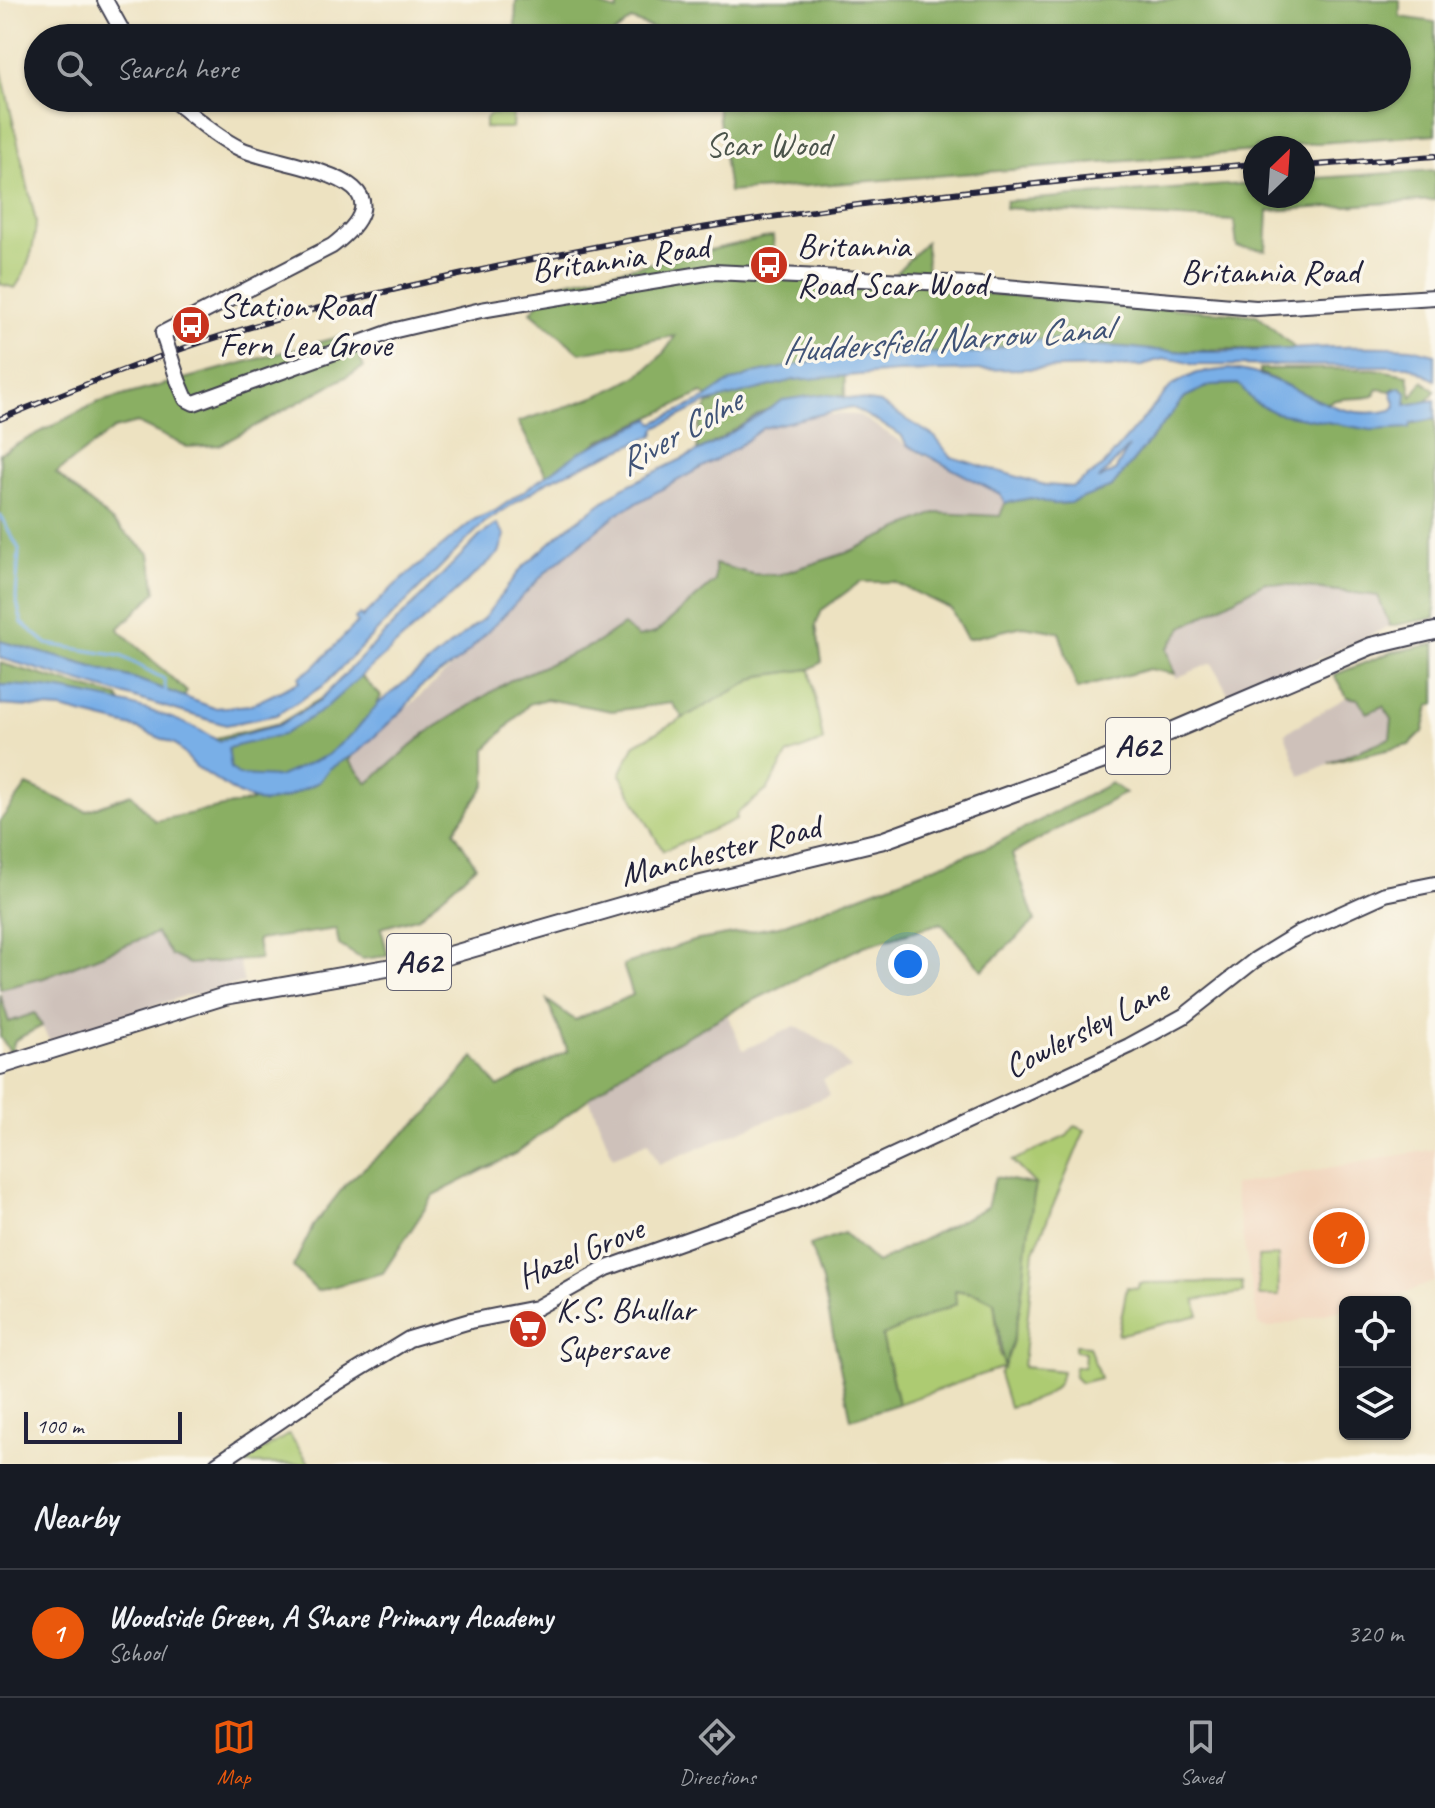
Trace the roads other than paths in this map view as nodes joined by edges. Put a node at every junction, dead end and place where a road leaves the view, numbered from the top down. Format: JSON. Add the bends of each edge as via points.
{"nodes":[{"id":1,"x":105,"y":0,"type":"edge"},
{"id":2,"x":118,"y":24,"type":"edge"},
{"id":3,"x":189,"y":112,"type":"edge"},
{"id":4,"x":1435,"y":297,"type":"edge"},
{"id":5,"x":1435,"y":631,"type":"edge"},
{"id":6,"x":1435,"y":884,"type":"edge"},
{"id":7,"x":0,"y":1066,"type":"edge"},
{"id":8,"x":843,"y":1178,"type":"joint"},
{"id":9,"x":220,"y":1462,"type":"edge"}],
"edges":[{"from":1,"to":2,"type":"street"},
{"from":3,"to":4,"type":"street","name":"Britannia Road","bridge":true,"via":[[241,149],[348,182],[360,197],[362,214],[352,231],[332,246],[164,337],[186,399],[194,403],[396,330],[481,310],[713,272],[969,284],[1256,308]]},
{"from":5,"to":7,"type":"main road","name":"Manchester Road","number":"A62","via":[[1371,646],[1104,760],[884,840],[672,891],[433,960],[225,996]]},
{"from":6,"to":8,"type":"street","name":"Cowlersley Lane","via":[[1385,894],[1311,927],[1255,960],[1184,1016],[1129,1046]]},
{"from":8,"to":9,"type":"street","name":"Hazel Grove","via":[[795,1201],[607,1268],[536,1308],[409,1339]]}]}
